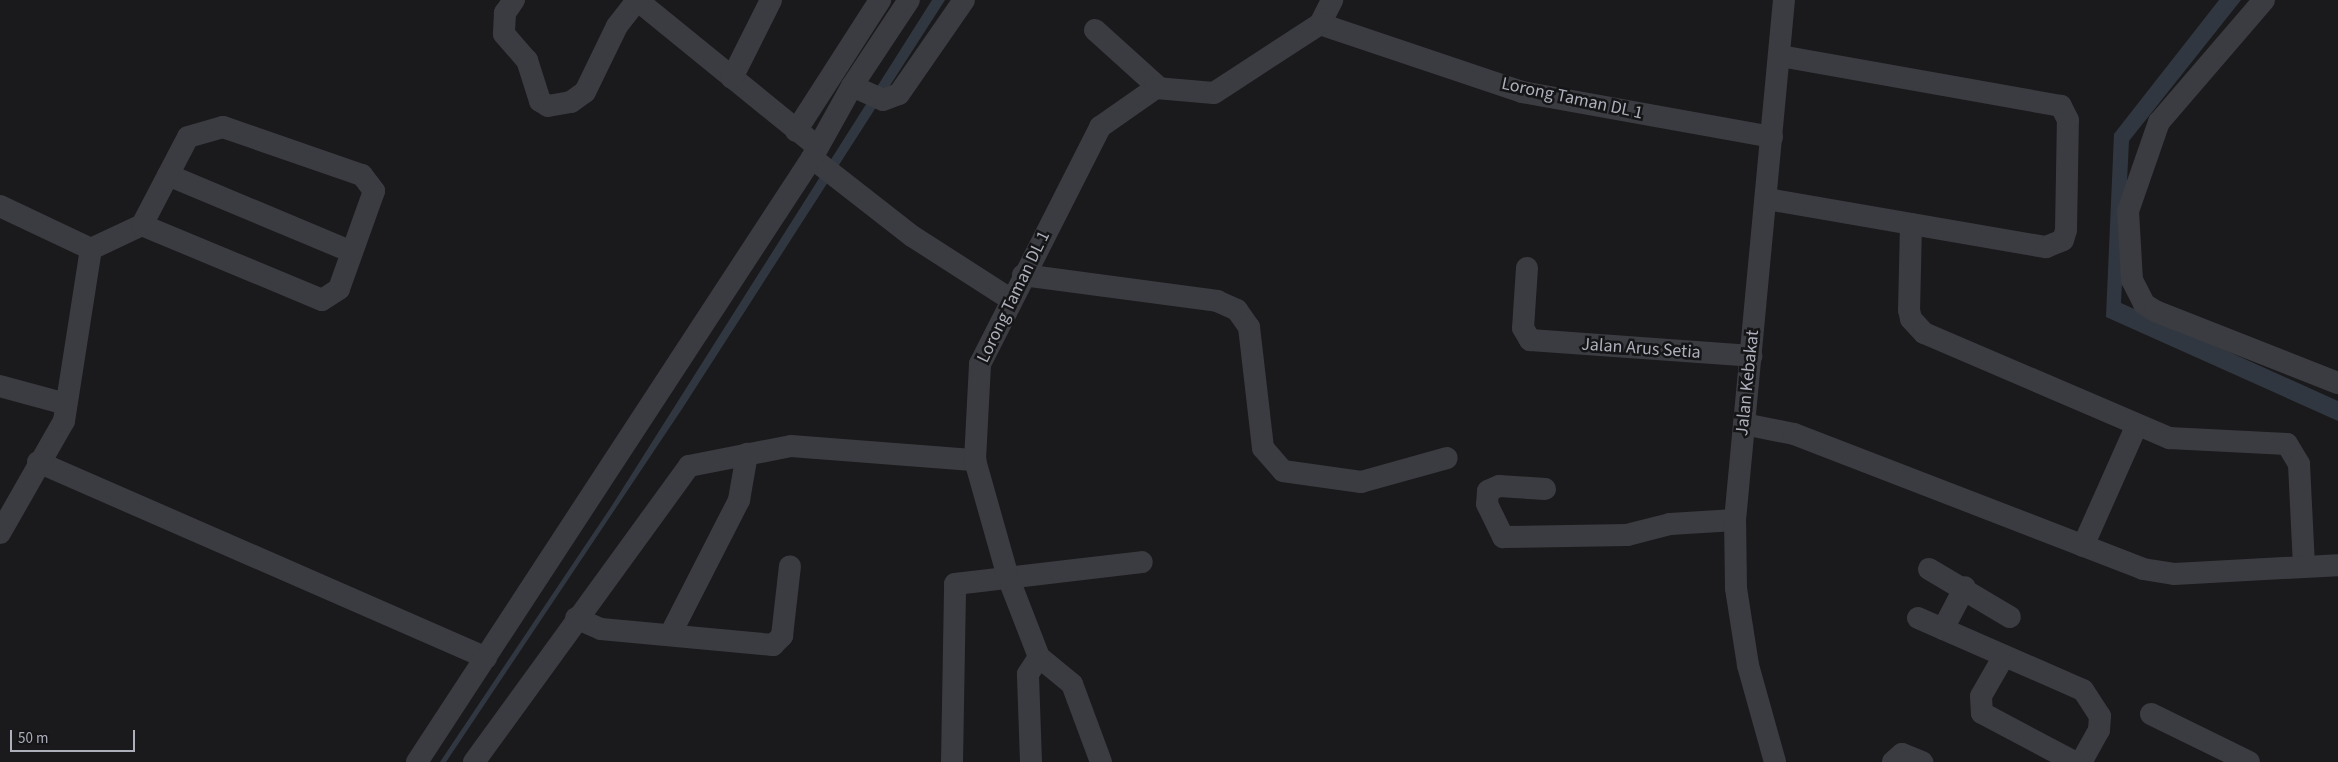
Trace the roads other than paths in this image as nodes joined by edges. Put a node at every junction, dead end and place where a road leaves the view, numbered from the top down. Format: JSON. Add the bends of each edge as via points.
{"nodes":[{"id":1,"x":514,"y":0,"type":"edge"},
{"id":2,"x":637,"y":0,"type":"edge"},
{"id":3,"x":771,"y":0,"type":"edge"},
{"id":4,"x":880,"y":0,"type":"edge"},
{"id":5,"x":964,"y":0,"type":"edge"},
{"id":6,"x":1332,"y":0,"type":"edge"},
{"id":7,"x":1784,"y":0,"type":"edge"},
{"id":8,"x":2264,"y":0,"type":"edge"},
{"id":9,"x":907,"y":1,"type":"edge"},
{"id":10,"x":1320,"y":24,"type":"junction"},
{"id":11,"x":1095,"y":30,"type":"dead end"},
{"id":12,"x":846,"y":50,"type":"junction"},
{"id":13,"x":1780,"y":56,"type":"junction"},
{"id":14,"x":867,"y":64,"type":"junction"},
{"id":15,"x":732,"y":78,"type":"junction"},
{"id":16,"x":1158,"y":87,"type":"junction"},
{"id":17,"x":855,"y":89,"type":"junction"},
{"id":18,"x":796,"y":131,"type":"junction"},
{"id":19,"x":1772,"y":137,"type":"junction"},
{"id":20,"x":817,"y":157,"type":"junction"},
{"id":21,"x":168,"y":175,"type":"junction"},
{"id":22,"x":1767,"y":199,"type":"junction"},
{"id":23,"x":0,"y":206,"type":"edge"},
{"id":24,"x":1911,"y":224,"type":"junction"},
{"id":25,"x":142,"y":225,"type":"junction"},
{"id":26,"x":91,"y":249,"type":"junction"},
{"id":27,"x":352,"y":252,"type":"junction"},
{"id":28,"x":1527,"y":268,"type":"dead end"},
{"id":29,"x":1023,"y":275,"type":"junction"},
{"id":30,"x":1010,"y":299,"type":"junction"},
{"id":31,"x":1751,"y":356,"type":"junction"},
{"id":32,"x":2338,"y":383,"type":"edge"},
{"id":33,"x":0,"y":386,"type":"edge"},
{"id":34,"x":66,"y":404,"type":"junction"},
{"id":35,"x":1744,"y":424,"type":"junction"},
{"id":36,"x":2136,"y":427,"type":"junction"},
{"id":37,"x":747,"y":454,"type":"junction"},
{"id":38,"x":1447,"y":458,"type":"dead end"},
{"id":39,"x":975,"y":460,"type":"junction"},
{"id":40,"x":38,"y":462,"type":"junction"},
{"id":41,"x":1545,"y":489,"type":"dead end"},
{"id":42,"x":1734,"y":520,"type":"junction"},
{"id":43,"x":0,"y":533,"type":"edge"},
{"id":44,"x":2082,"y":546,"type":"junction"},
{"id":45,"x":1142,"y":562,"type":"dead end"},
{"id":46,"x":790,"y":566,"type":"dead end"},
{"id":47,"x":2323,"y":566,"type":"edge"},
{"id":48,"x":1929,"y":569,"type":"dead end"},
{"id":49,"x":1008,"y":577,"type":"junction"},
{"id":50,"x":1965,"y":587,"type":"junction"},
{"id":51,"x":2010,"y":616,"type":"dead end"},
{"id":52,"x":576,"y":618,"type":"junction"},
{"id":53,"x":1918,"y":618,"type":"dead end"},
{"id":54,"x":1942,"y":629,"type":"junction"},
{"id":55,"x":670,"y":635,"type":"junction"},
{"id":56,"x":2004,"y":656,"type":"junction"},
{"id":57,"x":1039,"y":657,"type":"junction"},
{"id":58,"x":486,"y":658,"type":"junction"},
{"id":59,"x":2151,"y":714,"type":"dead end"},
{"id":60,"x":417,"y":762,"type":"edge"},
{"id":61,"x":474,"y":762,"type":"edge"},
{"id":62,"x":952,"y":762,"type":"edge"},
{"id":63,"x":1031,"y":762,"type":"edge"},
{"id":64,"x":1101,"y":762,"type":"edge"},
{"id":65,"x":1774,"y":762,"type":"edge"},
{"id":66,"x":1892,"y":762,"type":"edge"},
{"id":67,"x":1922,"y":762,"type":"edge"},
{"id":68,"x":2074,"y":762,"type":"edge"},
{"id":69,"x":2080,"y":762,"type":"edge"},
{"id":70,"x":2249,"y":762,"type":"edge"}],
"edges":[{"from":1,"to":2,"type":"street","via":[[505,13],[504,34],[527,60],[540,101],[548,106],[571,102],[585,92],[618,26]]},
{"from":2,"to":15,"type":"street"},
{"from":3,"to":15,"type":"street"},
{"from":4,"to":12,"type":"street"},
{"from":5,"to":17,"type":"street","via":[[911,82],[883,100]]},
{"from":6,"to":10,"type":"street"},
{"from":7,"to":13,"type":"street","name":"Jalan Kebakat"},
{"from":8,"to":32,"type":"street","via":[[2159,122],[2128,210],[2132,280],[2144,304],[2155,311]]},
{"from":9,"to":14,"type":"street"},
{"from":10,"to":16,"type":"street","via":[[1214,93]]},
{"from":10,"to":19,"type":"street","name":"Lorong Taman DL 1","via":[[1522,92]]},
{"from":11,"to":16,"type":"street"},
{"from":12,"to":14,"type":"street"},
{"from":12,"to":18,"type":"street"},
{"from":13,"to":19,"type":"street","name":"Jalan Kebakat"},
{"from":13,"to":24,"type":"street","via":[[2054,103],[2067,112],[2066,230],[2056,246]]},
{"from":14,"to":17,"type":"street"},
{"from":15,"to":18,"type":"street"},
{"from":16,"to":29,"type":"street","name":"Lorong Taman DL 1","via":[[1098,130]]},
{"from":17,"to":20,"type":"street"},
{"from":18,"to":20,"type":"street"},
{"from":19,"to":22,"type":"street","name":"Jalan Kebakat"},
{"from":20,"to":30,"type":"street","via":[[846,185],[953,265]]},
{"from":20,"to":58,"type":"street"},
{"from":21,"to":25,"type":"street"},
{"from":21,"to":27,"type":"street"},
{"from":21,"to":27,"type":"street","via":[[188,137],[223,127],[362,175],[374,191]]},
{"from":22,"to":24,"type":"street"},
{"from":22,"to":31,"type":"street","name":"Jalan Kebakat"},
{"from":23,"to":26,"type":"street"},
{"from":24,"to":36,"type":"street","via":[[1910,310],[1916,327]]},
{"from":25,"to":26,"type":"street"},
{"from":25,"to":27,"type":"street","via":[[322,300],[339,289]]},
{"from":26,"to":34,"type":"street"},
{"from":28,"to":31,"type":"street","name":"Jalan Arus Setia","via":[[1523,328],[1530,340]]},
{"from":29,"to":30,"type":"street","name":"Lorong Taman DL 1"},
{"from":29,"to":38,"type":"street","via":[[1217,301],[1237,310],[1249,327],[1263,448],[1283,471],[1361,482]]},
{"from":30,"to":39,"type":"street","name":"Lorong Taman DL 1","via":[[979,367]]},
{"from":31,"to":35,"type":"street","name":"Jalan Kebakat"},
{"from":33,"to":34,"type":"street"},
{"from":34,"to":40,"type":"street","via":[[64,422]]},
{"from":35,"to":42,"type":"street","name":"Jalan Kebakat"},
{"from":35,"to":44,"type":"street","via":[[1794,434]]},
{"from":36,"to":44,"type":"street"},
{"from":36,"to":47,"type":"street","via":[[2169,438],[2287,444],[2299,464]]},
{"from":37,"to":39,"type":"street","via":[[793,446]]},
{"from":37,"to":52,"type":"street","via":[[685,468]]},
{"from":37,"to":55,"type":"street","via":[[739,500]]},
{"from":39,"to":49,"type":"street","name":"Lorong Taman DL 1"},
{"from":40,"to":43,"type":"street"},
{"from":40,"to":58,"type":"street"},
{"from":41,"to":42,"type":"street","via":[[1499,486],[1488,491],[1487,504],[1503,538],[1627,535],[1670,524]]},
{"from":42,"to":65,"type":"street","name":"Jalan Kebakat","via":[[1736,588],[1748,665]]},
{"from":44,"to":47,"type":"street","via":[[2161,574]]},
{"from":45,"to":49,"type":"street"},
{"from":46,"to":55,"type":"street","via":[[782,636],[773,645]]},
{"from":48,"to":50,"type":"street"},
{"from":49,"to":57,"type":"street","name":"Lorong Taman DL 1"},
{"from":49,"to":62,"type":"street","via":[[964,580],[952,590]]},
{"from":50,"to":51,"type":"street"},
{"from":50,"to":54,"type":"street"},
{"from":52,"to":55,"type":"street","via":[[601,629]]},
{"from":52,"to":61,"type":"street"},
{"from":53,"to":54,"type":"street"},
{"from":54,"to":56,"type":"street"},
{"from":56,"to":68,"type":"street","via":[[1981,696],[1982,713]]},
{"from":56,"to":69,"type":"street","via":[[2082,690],[2096,704],[2099,730]]},
{"from":57,"to":63,"type":"street","via":[[1028,674]]},
{"from":57,"to":64,"type":"street","name":"Lorong Taman DL 1","via":[[1072,684]]},
{"from":58,"to":60,"type":"street"},
{"from":59,"to":70,"type":"street"},
{"from":66,"to":67,"type":"street","via":[[1907,754]]}]}
